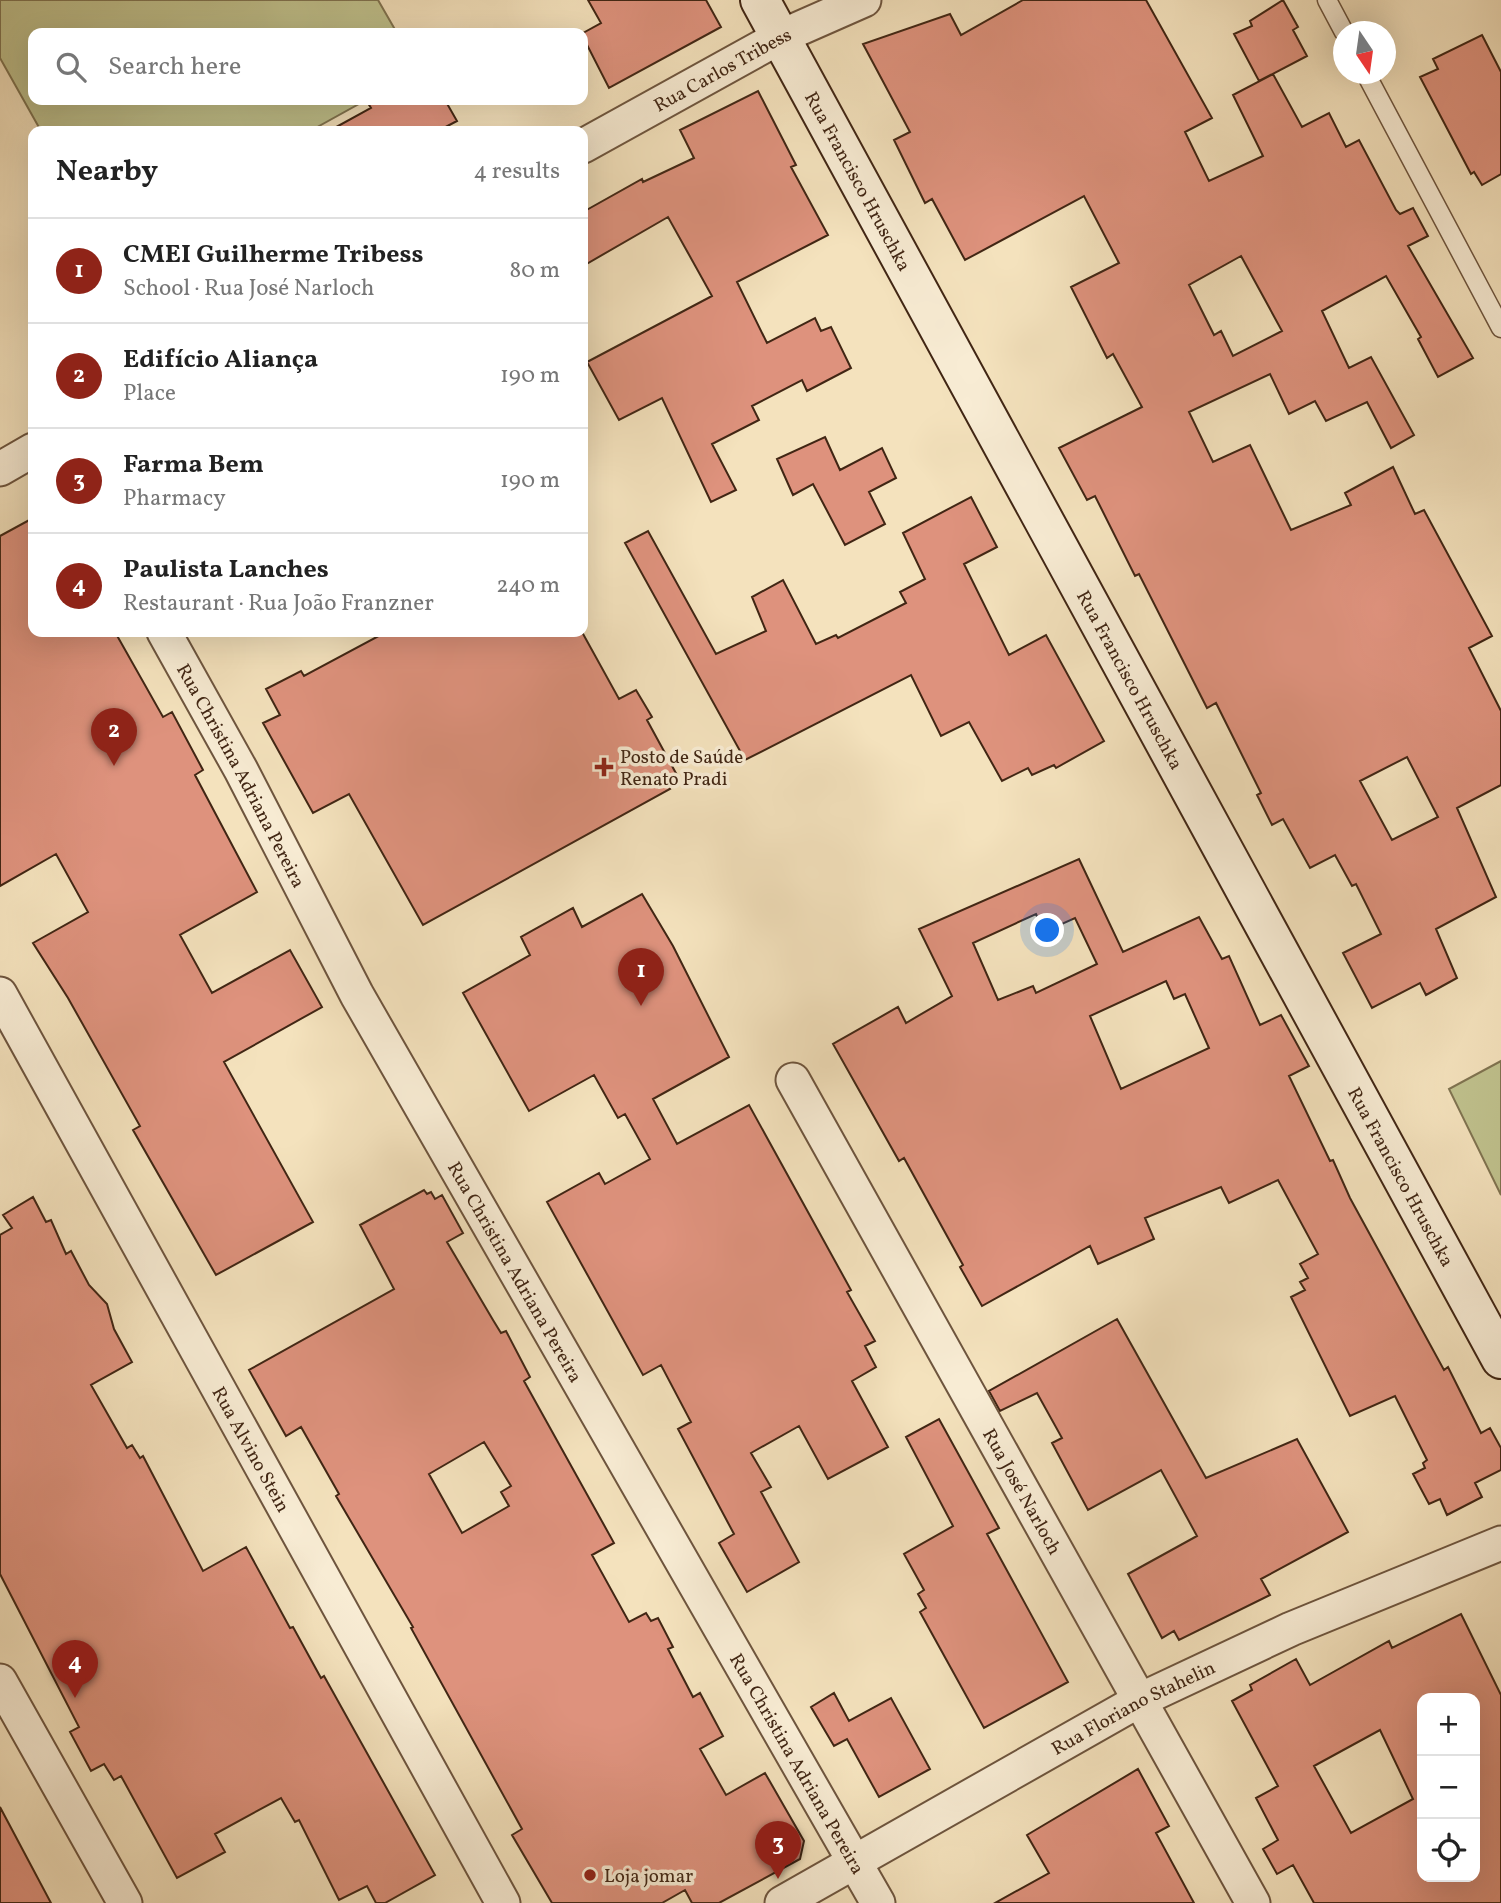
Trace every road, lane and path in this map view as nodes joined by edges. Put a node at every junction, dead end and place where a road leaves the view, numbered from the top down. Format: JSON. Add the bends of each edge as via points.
{"nodes":[{"id":1,"x":761,"y":0,"type":"edge"},
{"id":2,"x":864,"y":0,"type":"edge"},
{"id":3,"x":1327,"y":0,"type":"edge"},
{"id":4,"x":1338,"y":21,"type":"edge"},
{"id":5,"x":780,"y":37,"type":"junction"},
{"id":6,"x":1371,"y":84,"type":"edge"},
{"id":7,"x":588,"y":143,"type":"edge"},
{"id":8,"x":1501,"y":328,"type":"edge"},
{"id":9,"x":28,"y":453,"type":"edge"},
{"id":10,"x":0,"y":469,"type":"edge"},
{"id":11,"x":167,"y":637,"type":"edge"},
{"id":12,"x":0,"y":994,"type":"edge"},
{"id":13,"x":793,"y":1080,"type":"dead end"},
{"id":14,"x":1501,"y":1359,"type":"edge"},
{"id":15,"x":1501,"y":1543,"type":"edge"},
{"id":16,"x":0,"y":1681,"type":"edge"},
{"id":17,"x":1140,"y":1700,"type":"junction"},
{"id":18,"x":855,"y":1861,"type":"junction"},
{"id":19,"x":125,"y":1903,"type":"edge"},
{"id":20,"x":503,"y":1903,"type":"edge"},
{"id":21,"x":782,"y":1903,"type":"edge"},
{"id":22,"x":878,"y":1903,"type":"edge"},
{"id":23,"x":1253,"y":1903,"type":"edge"}],
"edges":[{"from":1,"to":5,"type":"main road","name":"Rua Francisco Hruschka"},
{"from":2,"to":5,"type":"street","name":"Rua Carlos Tribess"},
{"from":3,"to":4,"type":"lane"},
{"from":5,"to":7,"type":"street","name":"Rua Carlos Tribess"},
{"from":5,"to":14,"type":"main road","name":"Rua Francisco Hruschka"},
{"from":6,"to":8,"type":"lane"},
{"from":9,"to":10,"type":"street"},
{"from":11,"to":18,"type":"street","name":"Rua Christina Adriana Pereira","via":[[357,995]]},
{"from":12,"to":20,"type":"street","name":"Rua Alvino Stein"},
{"from":13,"to":17,"type":"street","name":"Rua José Narloch"},
{"from":15,"to":17,"type":"street","name":"Rua Floriano Stahelin","via":[[1291,1629]]},
{"from":16,"to":19,"type":"street"},
{"from":17,"to":18,"type":"street","name":"Rua Floriano Stahelin"},
{"from":17,"to":23,"type":"street","name":"Rua José Narloch"},
{"from":18,"to":21,"type":"street","name":"Rua Floriano Stahelin"},
{"from":18,"to":22,"type":"street","name":"Rua Christina Adriana Pereira"}]}
